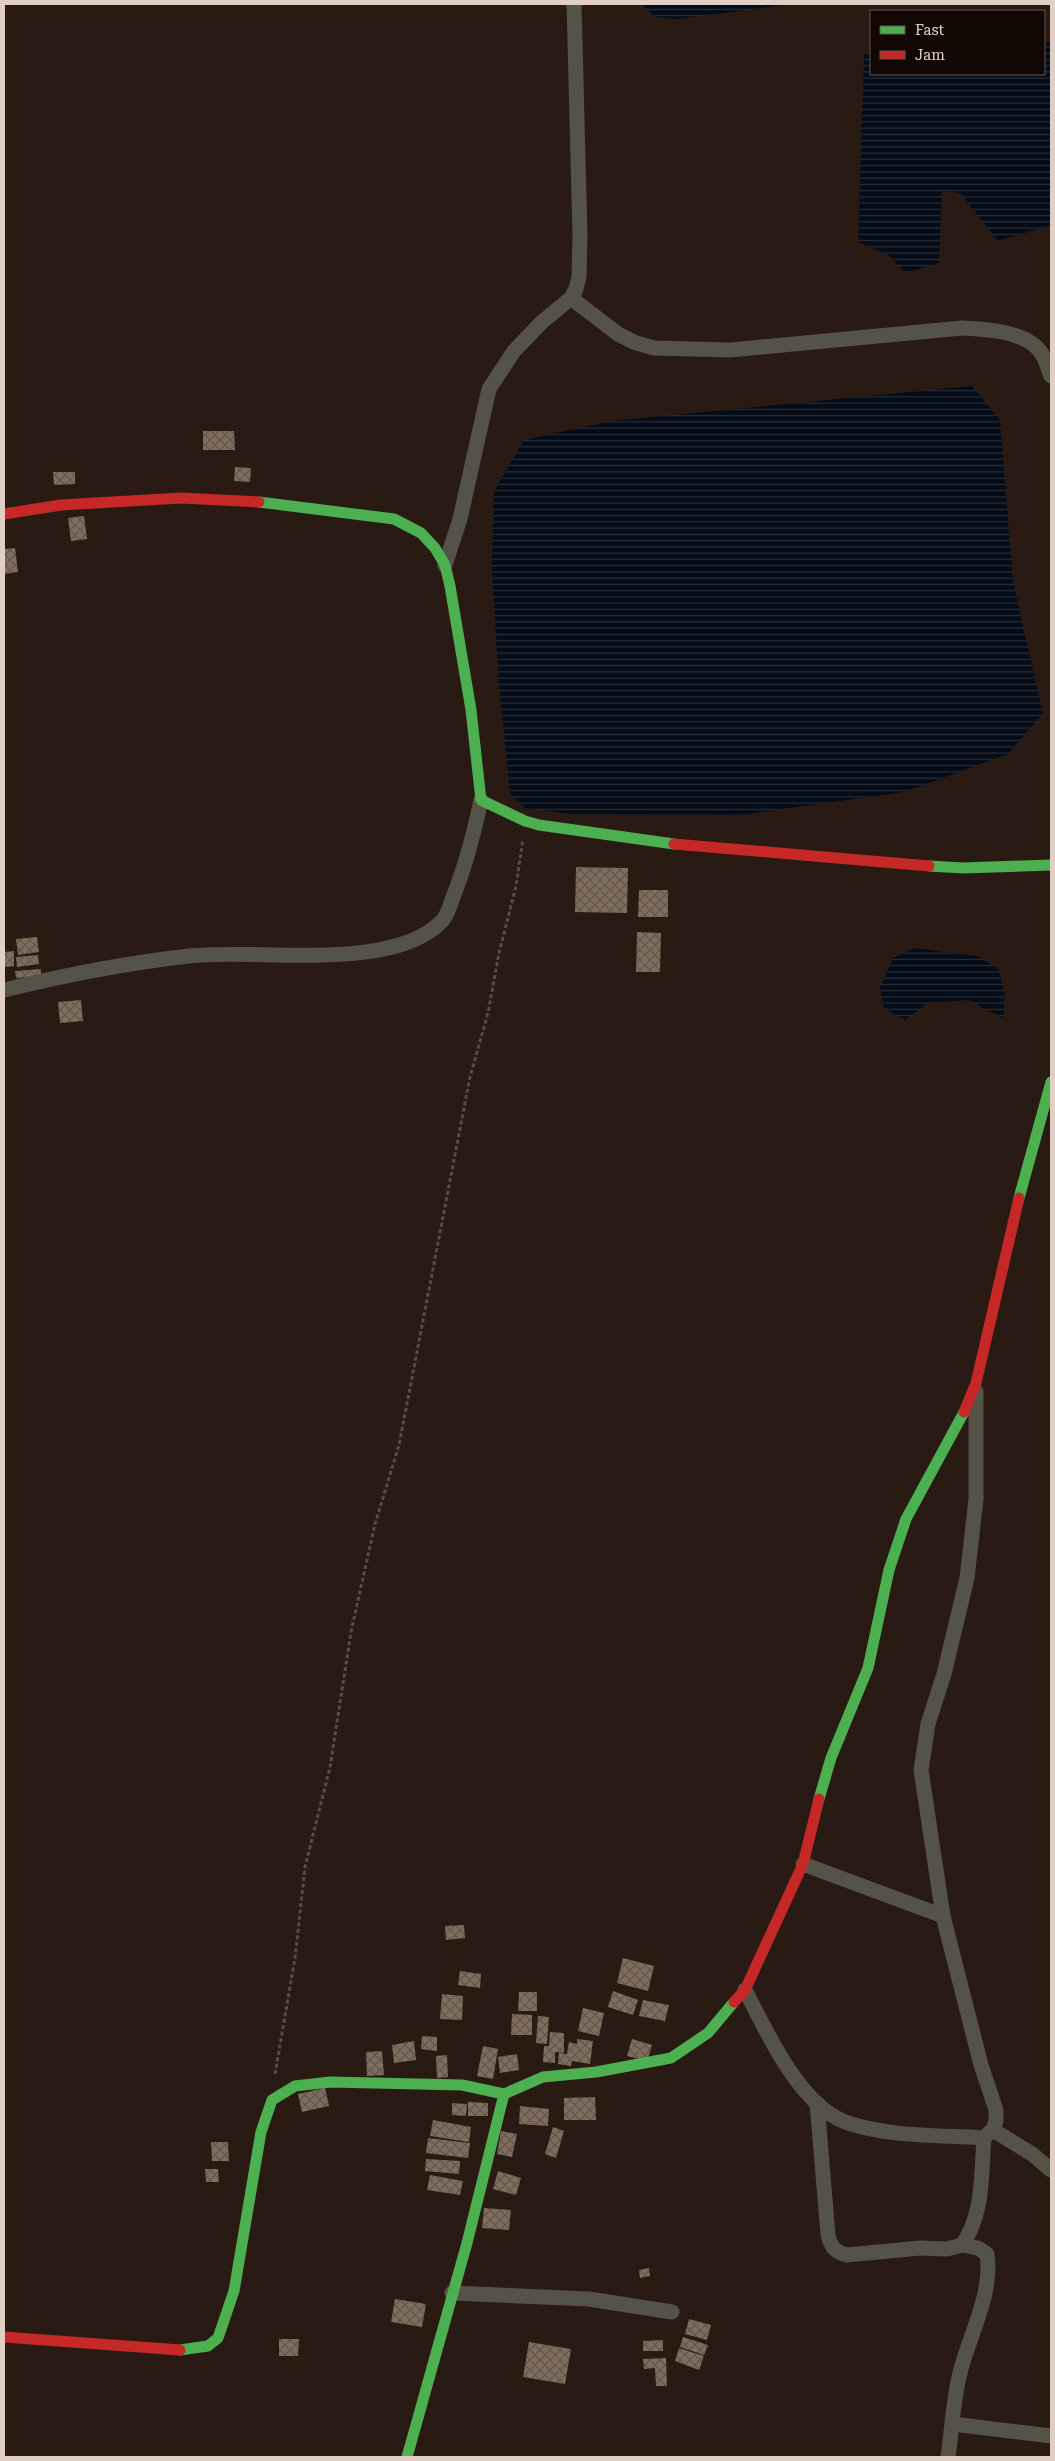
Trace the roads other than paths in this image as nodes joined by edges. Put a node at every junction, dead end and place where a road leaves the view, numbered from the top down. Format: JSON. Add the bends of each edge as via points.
{"nodes":[{"id":1,"x":574,"y":4,"type":"edge"},
{"id":2,"x":572,"y":298,"type":"junction"},
{"id":3,"x":1051,"y":376,"type":"edge"},
{"id":4,"x":4,"y":514,"type":"edge"},
{"id":5,"x":445,"y":565,"type":"junction"},
{"id":6,"x":481,"y":800,"type":"junction"},
{"id":7,"x":1051,"y":865,"type":"edge"},
{"id":8,"x":4,"y":990,"type":"edge"},
{"id":9,"x":1051,"y":1082,"type":"edge"},
{"id":10,"x":976,"y":1383,"type":"junction"},
{"id":11,"x":803,"y":1864,"type":"junction"},
{"id":12,"x":943,"y":1916,"type":"junction"},
{"id":13,"x":745,"y":1990,"type":"junction"},
{"id":14,"x":504,"y":2094,"type":"junction"},
{"id":15,"x":817,"y":2103,"type":"junction"},
{"id":16,"x":988,"y":2134,"type":"junction"},
{"id":17,"x":1051,"y":2170,"type":"edge"},
{"id":18,"x":962,"y":2245,"type":"junction"},
{"id":19,"x":452,"y":2293,"type":"junction"},
{"id":20,"x":672,"y":2312,"type":"dead end"},
{"id":21,"x":4,"y":2337,"type":"edge"},
{"id":22,"x":953,"y":2424,"type":"junction"},
{"id":23,"x":1051,"y":2436,"type":"edge"},
{"id":24,"x":407,"y":2457,"type":"edge"},
{"id":25,"x":948,"y":2457,"type":"edge"}],
"edges":[{"from":1,"to":2,"type":"street","via":[[580,235],[579,277]]},
{"from":2,"to":3,"type":"street","via":[[618,334],[654,348],[730,350],[962,328],[994,330],[1020,337],[1042,352]]},
{"from":2,"to":5,"type":"street","via":[[514,350],[489,389],[460,519]]},
{"from":4,"to":5,"type":"street","via":[[121,500],[181,498],[262,502],[399,519],[429,542]]},
{"from":5,"to":6,"type":"street","via":[[465,673]]},
{"from":6,"to":7,"type":"street","via":[[525,821],[665,843],[963,868]]},
{"from":6,"to":8,"type":"street","via":[[467,862],[444,920],[406,943],[390,948],[329,954],[192,955],[67,975]]},
{"from":9,"to":10,"type":"street","via":[[1020,1192]]},
{"from":10,"to":11,"type":"street","via":[[956,1429],[906,1519],[889,1570],[868,1668],[831,1758]]},
{"from":10,"to":12,"type":"street","via":[[976,1500],[967,1578],[944,1674],[928,1724],[921,1770]]},
{"from":11,"to":12,"type":"street"},
{"from":11,"to":13,"type":"street"},
{"from":12,"to":16,"type":"street","via":[[981,2065],[996,2110],[996,2121]]},
{"from":13,"to":14,"type":"street","via":[[708,2033],[671,2058],[596,2072],[543,2077]]},
{"from":13,"to":15,"type":"street","via":[[777,2052]]},
{"from":14,"to":19,"type":"street"},
{"from":14,"to":21,"type":"street","via":[[488,2088],[448,2084],[319,2083],[294,2086],[272,2100],[261,2132],[234,2291],[218,2338],[208,2346],[188,2350]]},
{"from":15,"to":16,"type":"street","via":[[850,2124],[895,2133]]},
{"from":15,"to":18,"type":"street","via":[[830,2246],[847,2255],[947,2249]]},
{"from":16,"to":17,"type":"street","via":[[1032,2154]]},
{"from":16,"to":18,"type":"street","via":[[978,2215],[972,2232]]},
{"from":18,"to":22,"type":"street","via":[[978,2248],[987,2254],[989,2270],[977,2323],[960,2374]]},
{"from":19,"to":20,"type":"street","via":[[589,2299]]},
{"from":19,"to":24,"type":"street"},
{"from":22,"to":23,"type":"street"},
{"from":22,"to":25,"type":"street"}]}
